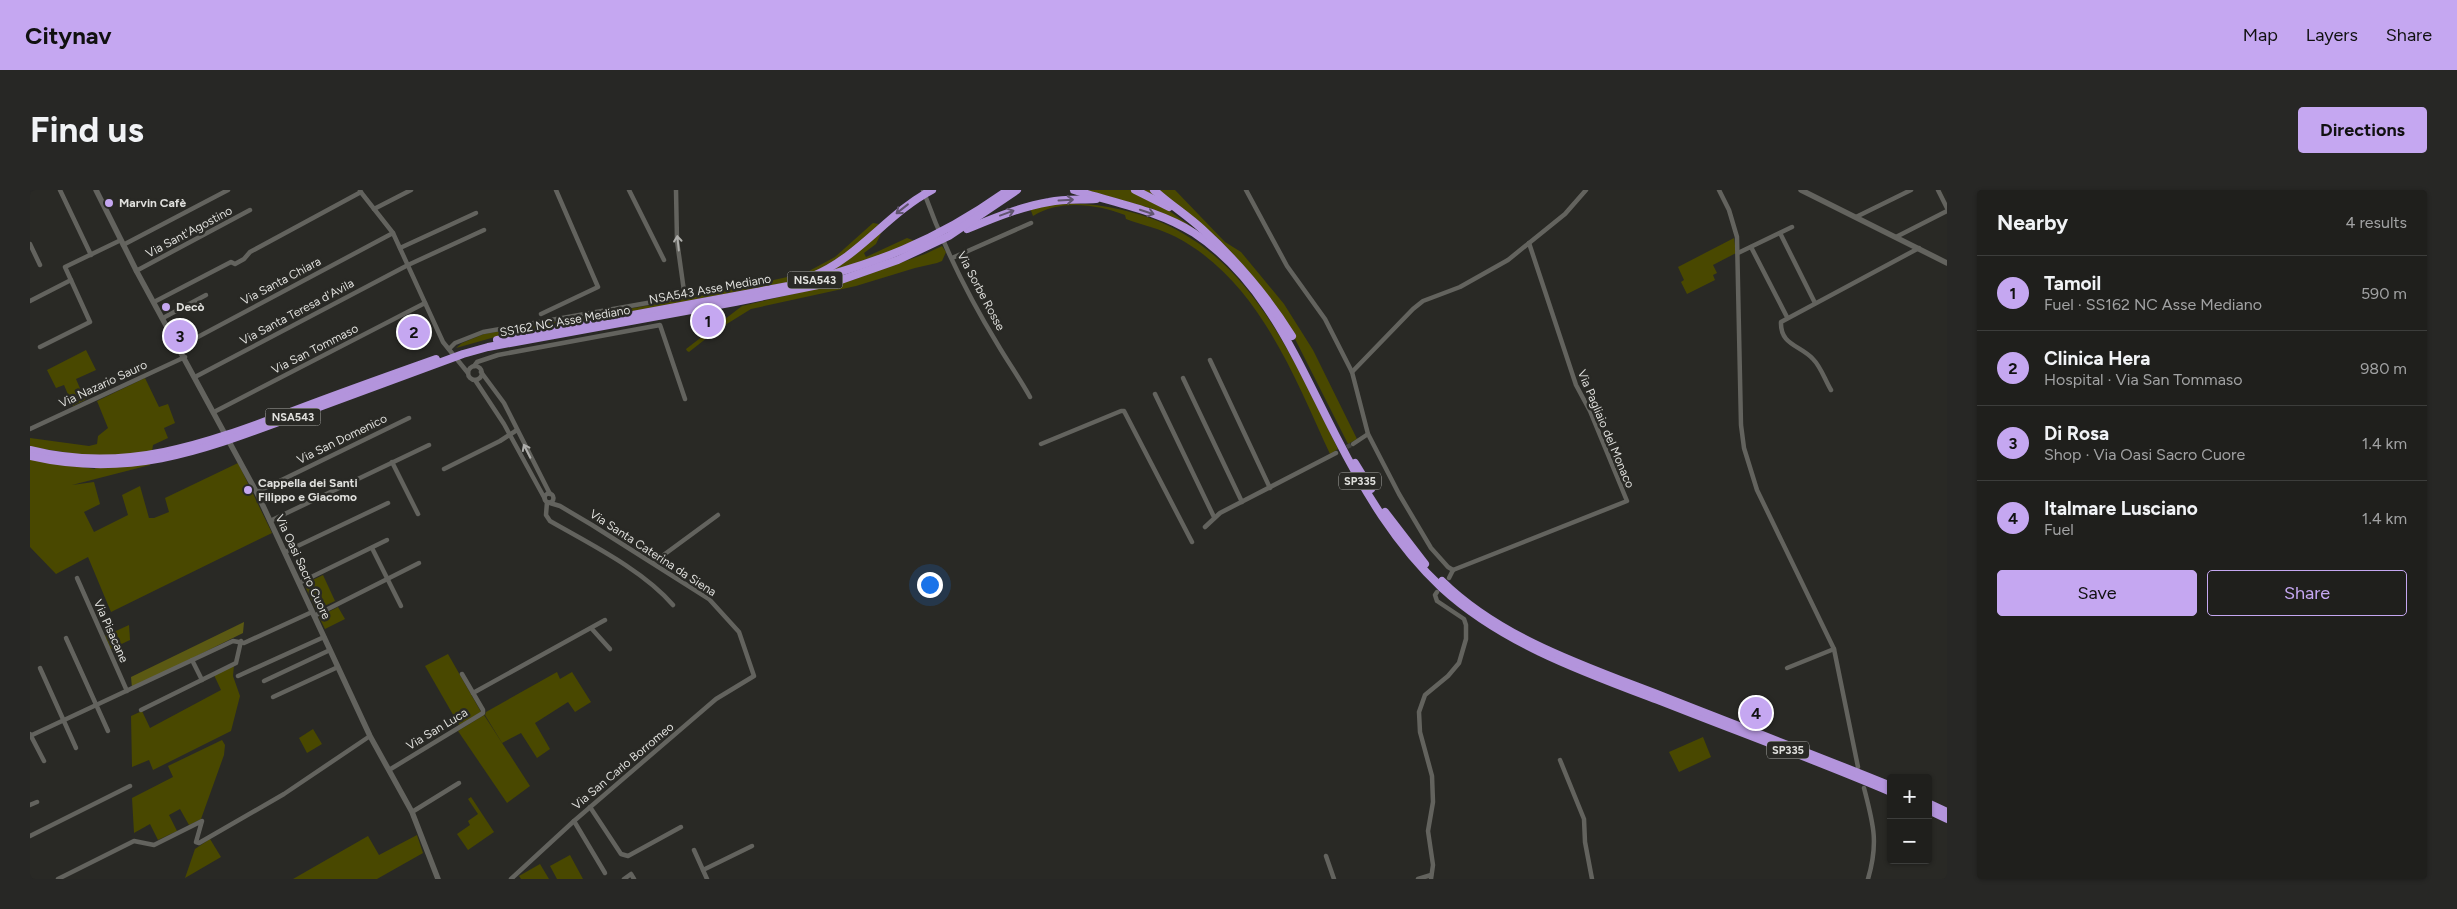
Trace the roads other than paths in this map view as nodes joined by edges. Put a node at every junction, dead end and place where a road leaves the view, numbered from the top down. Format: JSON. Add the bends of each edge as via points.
{"nodes":[{"id":1,"x":60,"y":190,"type":"edge"},
{"id":2,"x":96,"y":190,"type":"edge"},
{"id":3,"x":228,"y":190,"type":"edge"},
{"id":4,"x":411,"y":190,"type":"edge"},
{"id":5,"x":556,"y":190,"type":"edge"},
{"id":6,"x":629,"y":190,"type":"edge"},
{"id":7,"x":676,"y":190,"type":"edge"},
{"id":8,"x":923,"y":190,"type":"edge"},
{"id":9,"x":932,"y":190,"type":"edge"},
{"id":10,"x":1008,"y":190,"type":"edge"},
{"id":11,"x":1017,"y":190,"type":"edge"},
{"id":12,"x":1074,"y":190,"type":"edge"},
{"id":13,"x":1135,"y":190,"type":"edge"},
{"id":14,"x":1154,"y":190,"type":"edge"},
{"id":15,"x":1246,"y":190,"type":"edge"},
{"id":16,"x":1586,"y":190,"type":"edge"},
{"id":17,"x":1720,"y":190,"type":"edge"},
{"id":18,"x":1801,"y":190,"type":"edge"},
{"id":19,"x":1911,"y":190,"type":"edge"},
{"id":20,"x":1938,"y":190,"type":"edge"},
{"id":21,"x":360,"y":191,"type":"edge"},
{"id":22,"x":1100,"y":199,"type":"junction"},
{"id":23,"x":1163,"y":201,"type":"junction"},
{"id":24,"x":374,"y":209,"type":"junction"},
{"id":25,"x":1947,"y":209,"type":"edge"},
{"id":26,"x":250,"y":210,"type":"dead end"},
{"id":27,"x":476,"y":213,"type":"dead end"},
{"id":28,"x":1856,"y":217,"type":"junction"},
{"id":29,"x":1031,"y":223,"type":"dead end"},
{"id":30,"x":1792,"y":227,"type":"dead end"},
{"id":31,"x":484,"y":230,"type":"dead end"},
{"id":32,"x":393,"y":233,"type":"junction"},
{"id":33,"x":1780,"y":233,"type":"junction"},
{"id":34,"x":949,"y":236,"type":"junction"},
{"id":35,"x":1896,"y":237,"type":"junction"},
{"id":36,"x":122,"y":243,"type":"junction"},
{"id":37,"x":1529,"y":243,"type":"junction"},
{"id":38,"x":30,"y":244,"type":"edge"},
{"id":39,"x":1751,"y":247,"type":"junction"},
{"id":40,"x":400,"y":248,"type":"junction"},
{"id":41,"x":1919,"y":248,"type":"junction"},
{"id":42,"x":1738,"y":253,"type":"junction"},
{"id":43,"x":91,"y":255,"type":"junction"},
{"id":44,"x":897,"y":257,"type":"junction"},
{"id":45,"x":952,"y":258,"type":"junction"},
{"id":46,"x":664,"y":260,"type":"dead end"},
{"id":47,"x":1947,"y":263,"type":"edge"},
{"id":48,"x":408,"y":264,"type":"junction"},
{"id":49,"x":40,"y":265,"type":"dead end"},
{"id":50,"x":136,"y":271,"type":"junction"},
{"id":51,"x":71,"y":280,"type":"junction"},
{"id":52,"x":788,"y":286,"type":"junction"},
{"id":53,"x":206,"y":295,"type":"dead end"},
{"id":54,"x":30,"y":301,"type":"edge"},
{"id":55,"x":154,"y":302,"type":"junction"},
{"id":56,"x":736,"y":302,"type":"joint"},
{"id":57,"x":425,"y":303,"type":"junction"},
{"id":58,"x":1814,"y":303,"type":"junction"},
{"id":59,"x":542,"y":314,"type":"dead end"},
{"id":60,"x":1787,"y":317,"type":"junction"},
{"id":61,"x":163,"y":318,"type":"junction"},
{"id":62,"x":488,"y":345,"type":"junction"},
{"id":63,"x":40,"y":347,"type":"dead end"},
{"id":64,"x":179,"y":347,"type":"junction"},
{"id":65,"x":449,"y":350,"type":"junction"},
{"id":66,"x":185,"y":357,"type":"junction"},
{"id":67,"x":1210,"y":360,"type":"dead end"},
{"id":68,"x":470,"y":369,"type":"junction"},
{"id":69,"x":481,"y":372,"type":"junction"},
{"id":70,"x":1352,"y":372,"type":"junction"},
{"id":71,"x":195,"y":377,"type":"junction"},
{"id":72,"x":1183,"y":378,"type":"dead end"},
{"id":73,"x":475,"y":380,"type":"junction"},
{"id":74,"x":1831,"y":390,"type":"dead end"},
{"id":75,"x":1155,"y":394,"type":"dead end"},
{"id":76,"x":1030,"y":397,"type":"dead end"},
{"id":77,"x":685,"y":399,"type":"dead end"},
{"id":78,"x":214,"y":412,"type":"junction"},
{"id":79,"x":410,"y":418,"type":"dead end"},
{"id":80,"x":30,"y":428,"type":"edge"},
{"id":81,"x":517,"y":430,"type":"junction"},
{"id":82,"x":510,"y":433,"type":"junction"},
{"id":83,"x":1368,"y":434,"type":"junction"},
{"id":84,"x":1041,"y":444,"type":"dead end"},
{"id":85,"x":1353,"y":444,"type":"tunnel mouth"},
{"id":86,"x":429,"y":445,"type":"dead end"},
{"id":87,"x":30,"y":450,"type":"edge"},
{"id":88,"x":1336,"y":453,"type":"tunnel mouth"},
{"id":89,"x":30,"y":456,"type":"edge"},
{"id":90,"x":94,"y":462,"type":"junction"},
{"id":91,"x":392,"y":462,"type":"junction"},
{"id":92,"x":444,"y":469,"type":"dead end"},
{"id":93,"x":542,"y":479,"type":"junction"},
{"id":94,"x":536,"y":483,"type":"junction"},
{"id":95,"x":1270,"y":488,"type":"junction"},
{"id":96,"x":257,"y":492,"type":"junction"},
{"id":97,"x":549,"y":499,"type":"junction"},
{"id":98,"x":1242,"y":502,"type":"junction"},
{"id":99,"x":388,"y":503,"type":"dead end"},
{"id":100,"x":418,"y":514,"type":"dead end"},
{"id":101,"x":718,"y":515,"type":"dead end"},
{"id":102,"x":1214,"y":518,"type":"junction"},
{"id":103,"x":270,"y":521,"type":"junction"},
{"id":104,"x":1205,"y":526,"type":"dead end"},
{"id":105,"x":387,"y":540,"type":"dead end"},
{"id":106,"x":1192,"y":542,"type":"dead end"},
{"id":107,"x":372,"y":548,"type":"junction"},
{"id":108,"x":285,"y":552,"type":"junction"},
{"id":109,"x":654,"y":562,"type":"junction"},
{"id":110,"x":419,"y":563,"type":"dead end"},
{"id":111,"x":1453,"y":570,"type":"junction"},
{"id":112,"x":77,"y":578,"type":"dead end"},
{"id":113,"x":388,"y":578,"type":"junction"},
{"id":114,"x":1449,"y":578,"type":"dead end"},
{"id":115,"x":299,"y":583,"type":"junction"},
{"id":116,"x":1437,"y":592,"type":"dead end"},
{"id":117,"x":402,"y":606,"type":"dead end"},
{"id":118,"x":673,"y":606,"type":"dead end"},
{"id":119,"x":313,"y":614,"type":"junction"},
{"id":120,"x":605,"y":620,"type":"dead end"},
{"id":121,"x":592,"y":629,"type":"junction"},
{"id":122,"x":324,"y":637,"type":"junction"},
{"id":123,"x":66,"y":638,"type":"dead end"},
{"id":124,"x":240,"y":641,"type":"junction"},
{"id":125,"x":610,"y":649,"type":"dead end"},
{"id":126,"x":330,"y":650,"type":"junction"},
{"id":127,"x":1834,"y":650,"type":"junction"},
{"id":128,"x":192,"y":660,"type":"junction"},
{"id":129,"x":338,"y":667,"type":"junction"},
{"id":130,"x":40,"y":668,"type":"dead end"},
{"id":131,"x":1787,"y":668,"type":"dead end"},
{"id":132,"x":462,"y":674,"type":"dead end"},
{"id":133,"x":238,"y":676,"type":"dead end"},
{"id":134,"x":754,"y":676,"type":"joint"},
{"id":135,"x":202,"y":680,"type":"junction"},
{"id":136,"x":264,"y":681,"type":"dead end"},
{"id":137,"x":128,"y":691,"type":"junction"},
{"id":138,"x":473,"y":693,"type":"junction"},
{"id":139,"x":273,"y":697,"type":"dead end"},
{"id":140,"x":97,"y":705,"type":"junction"},
{"id":141,"x":1683,"y":708,"type":"junction"},
{"id":142,"x":141,"y":710,"type":"dead end"},
{"id":143,"x":64,"y":720,"type":"junction"},
{"id":144,"x":108,"y":731,"type":"dead end"},
{"id":145,"x":30,"y":735,"type":"edge"},
{"id":146,"x":370,"y":736,"type":"junction"},
{"id":147,"x":76,"y":748,"type":"dead end"},
{"id":148,"x":1560,"y":760,"type":"dead end"},
{"id":149,"x":44,"y":761,"type":"dead end"},
{"id":150,"x":1858,"y":767,"type":"dead end"},
{"id":151,"x":389,"y":770,"type":"junction"},
{"id":152,"x":459,"y":783,"type":"dead end"},
{"id":153,"x":1887,"y":784,"type":"edge"},
{"id":154,"x":130,"y":786,"type":"dead end"},
{"id":155,"x":1864,"y":788,"type":"dead end"},
{"id":156,"x":1887,"y":790,"type":"edge"},
{"id":157,"x":37,"y":802,"type":"dead end"},
{"id":158,"x":30,"y":805,"type":"edge"},
{"id":159,"x":1932,"y":805,"type":"edge"},
{"id":160,"x":590,"y":807,"type":"junction"},
{"id":161,"x":412,"y":812,"type":"junction"},
{"id":162,"x":1932,"y":812,"type":"edge"},
{"id":163,"x":1947,"y":812,"type":"edge"},
{"id":164,"x":1947,"y":819,"type":"edge"},
{"id":165,"x":574,"y":821,"type":"junction"},
{"id":166,"x":681,"y":827,"type":"dead end"},
{"id":167,"x":30,"y":836,"type":"edge"},
{"id":168,"x":752,"y":846,"type":"dead end"},
{"id":169,"x":694,"y":850,"type":"dead end"},
{"id":170,"x":1326,"y":856,"type":"dead end"},
{"id":171,"x":703,"y":870,"type":"junction"},
{"id":172,"x":605,"y":873,"type":"dead end"},
{"id":173,"x":1431,"y":877,"type":"edge"},
{"id":174,"x":58,"y":879,"type":"edge"},
{"id":175,"x":438,"y":879,"type":"edge"},
{"id":176,"x":511,"y":879,"type":"edge"},
{"id":177,"x":624,"y":879,"type":"edge"},
{"id":178,"x":634,"y":879,"type":"edge"},
{"id":179,"x":707,"y":879,"type":"edge"},
{"id":180,"x":1334,"y":879,"type":"edge"},
{"id":181,"x":1418,"y":879,"type":"edge"},
{"id":182,"x":1592,"y":879,"type":"edge"},
{"id":183,"x":1868,"y":879,"type":"edge"}],
"edges":[{"from":1,"to":43,"type":"street"},
{"from":2,"to":36,"type":"street","name":"Via Oasi Sacro Cuore"},
{"from":3,"to":36,"type":"street"},
{"from":4,"to":24,"type":"street"},
{"from":5,"to":59,"type":"street","via":[[598,287]]},
{"from":6,"to":46,"type":"street"},
{"from":65,"to":7,"type":"street","one_way":true,"via":[[455,343],[483,332],[681,297],[684,291],[677,241]]},
{"from":8,"to":45,"type":"street","name":"Via Sorbe Rosse","via":[[934,223]]},
{"from":9,"to":52,"type":"highway","number":"NSA543","one_way":true,"via":[[904,207],[835,266]]},
{"from":10,"to":44,"type":"highway","name":"NSA543 Asse Mediano","number":"NSA543"},
{"from":11,"to":34,"type":"highway","name":"NSA543 Asse Mediano","number":"NSA543"},
{"from":12,"to":22,"type":"highway"},
{"from":13,"to":23,"type":"highway"},
{"from":14,"to":23,"type":"highway"},
{"from":15,"to":70,"type":"street","via":[[1287,266],[1325,319]]},
{"from":16,"to":37,"type":"street","via":[[1565,214]]},
{"from":17,"to":42,"type":"street","via":[[1732,220]]},
{"from":18,"to":28,"type":"street"},
{"from":19,"to":28,"type":"street"},
{"from":20,"to":25,"type":"street"},
{"from":21,"to":24,"type":"street"},
{"from":21,"to":55,"type":"street","via":[[250,252],[235,264],[231,262]]},
{"from":34,"to":22,"type":"highway","number":"NSA543","one_way":true,"via":[[1033,205]]},
{"from":22,"to":141,"type":"highway","number":"SP335","one_way":true,"via":[[1180,225],[1206,242],[1254,290],[1289,341],[1374,504],[1413,558],[1444,589],[1475,614],[1536,650]]},
{"from":23,"to":141,"type":"highway","number":"SP335","via":[[1184,214],[1230,256],[1277,312],[1378,502],[1398,532],[1446,584],[1488,616],[1536,643]]},
{"from":24,"to":32,"type":"street"},
{"from":25,"to":35,"type":"street"},
{"from":26,"to":50,"type":"street","name":"Via Sant'Agostino"},
{"from":27,"to":40,"type":"street"},
{"from":28,"to":35,"type":"street"},
{"from":29,"to":45,"type":"street"},
{"from":30,"to":33,"type":"street"},
{"from":31,"to":48,"type":"street","name":"Via Santa Teresa d'Avila"},
{"from":32,"to":40,"type":"street"},
{"from":32,"to":64,"type":"street","name":"Via Santa Chiara"},
{"from":33,"to":39,"type":"street"},
{"from":33,"to":58,"type":"street"},
{"from":34,"to":44,"type":"highway","name":"NSA543 Asse Mediano","number":"NSA543"},
{"from":35,"to":41,"type":"street"},
{"from":36,"to":43,"type":"street"},
{"from":36,"to":50,"type":"street","name":"Via Oasi Sacro Cuore"},
{"from":37,"to":70,"type":"street","via":[[1508,260],[1460,287],[1423,301]]},
{"from":37,"to":111,"type":"street","name":"Via Pagliaio del Monaco","via":[[1576,386],[1590,411],[1627,501]]},
{"from":38,"to":49,"type":"street"},
{"from":39,"to":42,"type":"street"},
{"from":39,"to":60,"type":"street"},
{"from":40,"to":48,"type":"street"},
{"from":41,"to":47,"type":"street"},
{"from":41,"to":58,"type":"street"},
{"from":42,"to":127,"type":"street","via":[[1744,448],[1764,506]]},
{"from":43,"to":51,"type":"street","via":[[65,267]]},
{"from":44,"to":52,"type":"highway","name":"NSA543 Asse Mediano","number":"NSA543"},
{"from":44,"to":56,"type":"highway","name":"NSA543 Asse Mediano","number":"NSA543","via":[[838,281]]},
{"from":45,"to":76,"type":"street","name":"Via Sorbe Rosse"},
{"from":48,"to":57,"type":"street"},
{"from":48,"to":71,"type":"street","name":"Via Santa Teresa d'Avila"},
{"from":50,"to":55,"type":"street","name":"Via Oasi Sacro Cuore"},
{"from":51,"to":54,"type":"street"},
{"from":51,"to":63,"type":"street","via":[[90,322]]},
{"from":52,"to":62,"type":"highway","name":"NSA543 Asse Mediano","number":"NSA543"},
{"from":53,"to":61,"type":"street"},
{"from":55,"to":61,"type":"street","name":"Via Oasi Sacro Cuore"},
{"from":56,"to":62,"type":"highway","name":"SS162 NC Asse Mediano"},
{"from":57,"to":65,"type":"street"},
{"from":57,"to":78,"type":"street","name":"Via San Tommaso"},
{"from":58,"to":60,"type":"street"},
{"from":60,"to":74,"type":"street","via":[[1781,322],[1780,329],[1785,340],[1813,358]]},
{"from":61,"to":64,"type":"street","name":"Via Oasi Sacro Cuore"},
{"from":62,"to":90,"type":"highway","name":"SS162 NC Asse Mediano","via":[[189,447]]},
{"from":64,"to":66,"type":"street","name":"Via Oasi Sacro Cuore"},
{"from":65,"to":68,"type":"street","via":[[461,366]]},
{"from":66,"to":71,"type":"street","name":"Via Oasi Sacro Cuore"},
{"from":66,"to":80,"type":"street","name":"Via Nazario Sauro"},
{"from":67,"to":95,"type":"street"},
{"from":68,"to":69,"type":"street"},
{"from":68,"to":73,"type":"street","via":[[470,378]]},
{"from":68,"to":77,"type":"street","via":[[477,362],[505,353],[660,325]]},
{"from":69,"to":73,"type":"street","via":[[480,378]]},
{"from":69,"to":81,"type":"street","via":[[500,397]]},
{"from":70,"to":83,"type":"street"},
{"from":71,"to":78,"type":"street","name":"Via Oasi Sacro Cuore"},
{"from":72,"to":98,"type":"street"},
{"from":73,"to":82,"type":"street"},
{"from":75,"to":102,"type":"street"},
{"from":78,"to":96,"type":"street","name":"Via Oasi Sacro Cuore"},
{"from":79,"to":96,"type":"street","name":"Via San Domenico"},
{"from":81,"to":82,"type":"street"},
{"from":93,"to":81,"type":"street","one_way":true},
{"from":82,"to":92,"type":"street","via":[[500,442]]},
{"from":82,"to":94,"type":"street"},
{"from":83,"to":85,"type":"street"},
{"from":83,"to":111,"type":"street","via":[[1430,548]]},
{"from":84,"to":106,"type":"street","via":[[1124,411]]},
{"from":86,"to":91,"type":"street"},
{"from":87,"to":90,"type":"highway"},
{"from":88,"to":95,"type":"street"},
{"from":89,"to":90,"type":"highway","via":[[54,462]]},
{"from":91,"to":100,"type":"street"},
{"from":91,"to":103,"type":"street"},
{"from":93,"to":94,"type":"street"},
{"from":93,"to":97,"type":"street"},
{"from":94,"to":97,"type":"street"},
{"from":95,"to":98,"type":"street"},
{"from":96,"to":103,"type":"street","name":"Via Oasi Sacro Cuore"},
{"from":97,"to":109,"type":"street","name":"Via Santa Caterina da Siena"},
{"from":97,"to":118,"type":"street","via":[[546,515],[550,521],[637,575],[661,592]]},
{"from":98,"to":102,"type":"street"},
{"from":99,"to":108,"type":"street"},
{"from":101,"to":109,"type":"street"},
{"from":102,"to":104,"type":"street"},
{"from":103,"to":108,"type":"street","name":"Via Oasi Sacro Cuore"},
{"from":105,"to":107,"type":"street"},
{"from":107,"to":113,"type":"street"},
{"from":107,"to":115,"type":"street"},
{"from":108,"to":115,"type":"street","name":"Via Oasi Sacro Cuore"},
{"from":109,"to":134,"type":"street","name":"Via Santa Caterina da Siena","via":[[704,595],[724,613],[739,632]]},
{"from":110,"to":113,"type":"street"},
{"from":111,"to":114,"type":"street"},
{"from":112,"to":137,"type":"street","name":"Via Pisacane"},
{"from":113,"to":117,"type":"street"},
{"from":113,"to":119,"type":"street"},
{"from":115,"to":119,"type":"street","name":"Via Oasi Sacro Cuore"},
{"from":116,"to":173,"type":"street","via":[[1437,601],[1464,619],[1466,630],[1464,652],[1459,663],[1425,695],[1419,712],[1420,732],[1432,776],[1433,802],[1428,831],[1434,865]]},
{"from":119,"to":122,"type":"street","name":"Via Oasi Sacro Cuore"},
{"from":119,"to":124,"type":"street","via":[[244,643]]},
{"from":120,"to":121,"type":"street"},
{"from":121,"to":125,"type":"street"},
{"from":121,"to":138,"type":"street"},
{"from":122,"to":126,"type":"street","name":"Via Oasi Sacro Cuore"},
{"from":122,"to":133,"type":"street"},
{"from":123,"to":140,"type":"street"},
{"from":124,"to":128,"type":"street","via":[[233,640]]},
{"from":124,"to":135,"type":"street","via":[[236,663]]},
{"from":126,"to":129,"type":"street","name":"Via Oasi Sacro Cuore"},
{"from":126,"to":136,"type":"street"},
{"from":127,"to":131,"type":"street"},
{"from":127,"to":150,"type":"street"},
{"from":128,"to":135,"type":"street"},
{"from":128,"to":137,"type":"street"},
{"from":129,"to":139,"type":"street"},
{"from":129,"to":146,"type":"street","name":"Via Oasi Sacro Cuore"},
{"from":130,"to":143,"type":"street"},
{"from":132,"to":138,"type":"street","name":"Via San Luca"},
{"from":134,"to":160,"type":"street","name":"Via San Carlo Borromeo","via":[[716,699]]},
{"from":135,"to":142,"type":"street"},
{"from":137,"to":140,"type":"street"},
{"from":138,"to":151,"type":"street","name":"Via San Luca","via":[[483,713]]},
{"from":140,"to":143,"type":"street"},
{"from":140,"to":144,"type":"street"},
{"from":141,"to":153,"type":"highway","number":"SP335"},
{"from":141,"to":156,"type":"highway","number":"SP335"},
{"from":143,"to":145,"type":"street"},
{"from":143,"to":147,"type":"street"},
{"from":145,"to":149,"type":"street"},
{"from":146,"to":151,"type":"street","name":"Via Oasi Sacro Cuore"},
{"from":146,"to":174,"type":"street","via":[[292,789],[199,843],[196,842],[202,821],[154,845],[134,841]]},
{"from":148,"to":182,"type":"street","via":[[1584,819]]},
{"from":151,"to":161,"type":"street","name":"Via Oasi Sacro Cuore"},
{"from":152,"to":161,"type":"street"},
{"from":154,"to":167,"type":"street"},
{"from":155,"to":183,"type":"street","via":[[1875,832]]},
{"from":157,"to":158,"type":"street"},
{"from":159,"to":163,"type":"highway"},
{"from":160,"to":165,"type":"street","name":"Via San Carlo Borromeo"},
{"from":160,"to":166,"type":"street","via":[[621,854],[628,856]]},
{"from":161,"to":175,"type":"street","name":"Via Oasi Sacro Cuore"},
{"from":162,"to":164,"type":"highway"},
{"from":165,"to":172,"type":"street"},
{"from":165,"to":176,"type":"street","name":"Via San Carlo Borromeo"},
{"from":168,"to":171,"type":"street"},
{"from":169,"to":171,"type":"street"},
{"from":170,"to":180,"type":"street"},
{"from":171,"to":179,"type":"street"},
{"from":173,"to":181,"type":"street"},
{"from":177,"to":178,"type":"street","via":[[631,874]]}]}
